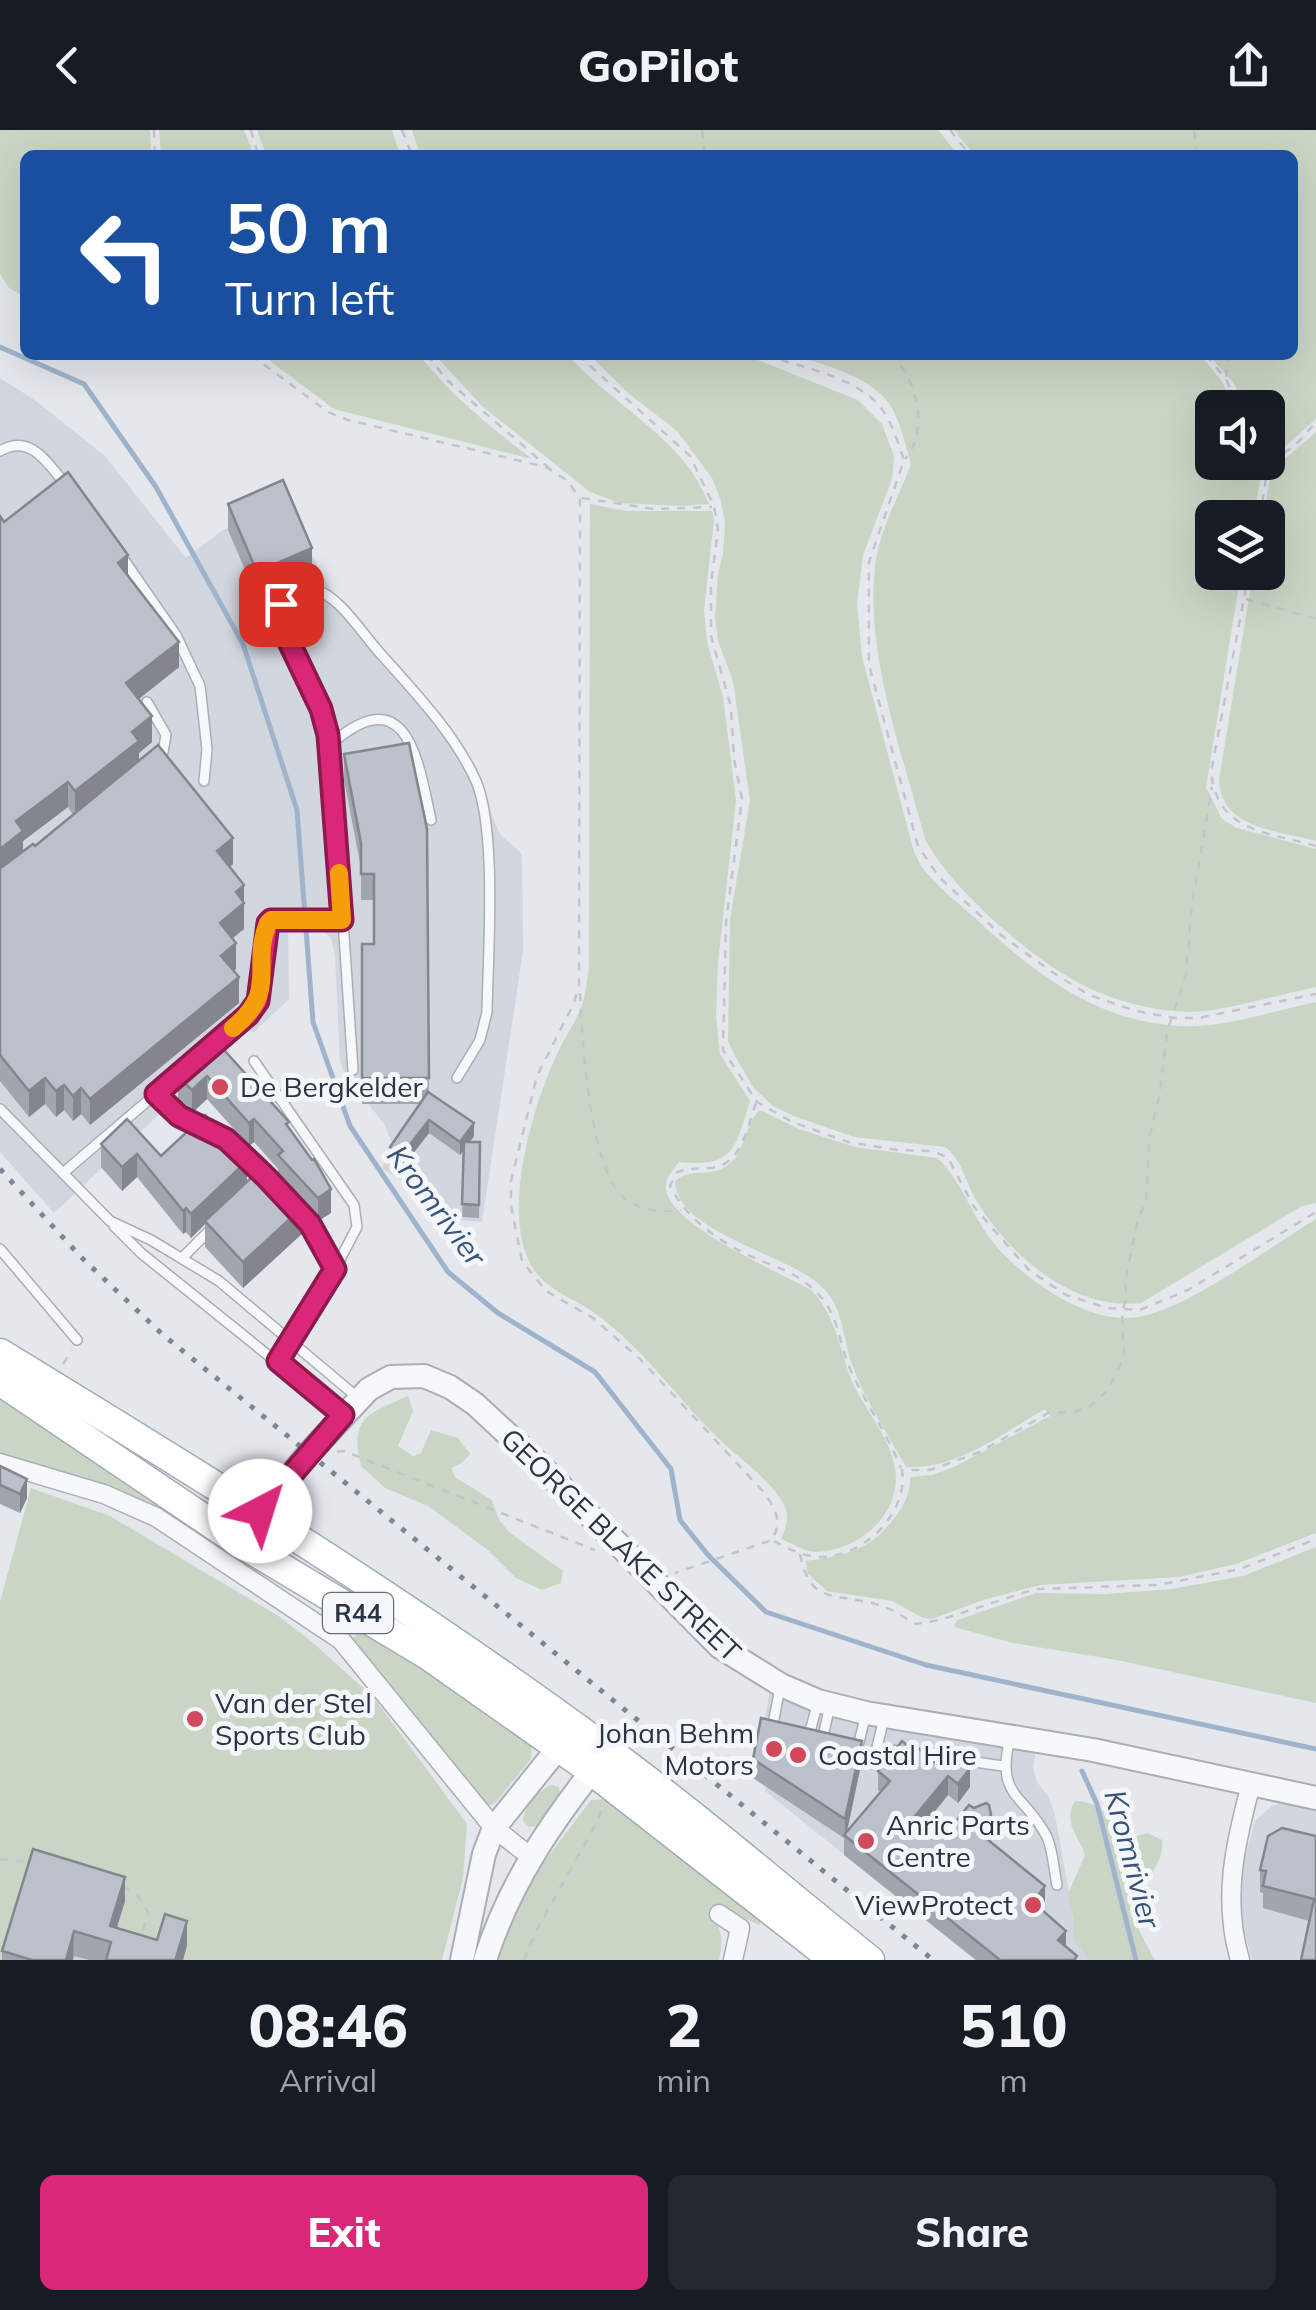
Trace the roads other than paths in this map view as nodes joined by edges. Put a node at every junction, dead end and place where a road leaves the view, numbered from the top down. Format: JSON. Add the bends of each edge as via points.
{"nodes":[{"id":1,"x":0,"y":451,"type":"edge"},
{"id":2,"x":72,"y":492,"type":"edge"},
{"id":3,"x":118,"y":552,"type":"edge"},
{"id":4,"x":146,"y":702,"type":"edge"},
{"id":5,"x":330,"y":746,"type":"junction"},
{"id":6,"x":153,"y":764,"type":"edge"},
{"id":7,"x":204,"y":781,"type":"dead end"},
{"id":8,"x":431,"y":820,"type":"dead end"},
{"id":9,"x":342,"y":920,"type":"junction"},
{"id":10,"x":254,"y":1062,"type":"dead end"},
{"id":11,"x":353,"y":1070,"type":"dead end"},
{"id":12,"x":457,"y":1078,"type":"dead end"},
{"id":13,"x":156,"y":1094,"type":"junction"},
{"id":14,"x":0,"y":1109,"type":"edge"},
{"id":15,"x":63,"y":1173,"type":"junction"},
{"id":16,"x":252,"y":1191,"type":"edge"},
{"id":17,"x":288,"y":1198,"type":"edge"},
{"id":18,"x":224,"y":1218,"type":"edge"},
{"id":19,"x":110,"y":1221,"type":"junction"},
{"id":20,"x":0,"y":1248,"type":"edge"},
{"id":21,"x":182,"y":1258,"type":"junction"},
{"id":22,"x":335,"y":1269,"type":"junction"},
{"id":23,"x":78,"y":1340,"type":"road end"},
{"id":24,"x":292,"y":1340,"type":"junction"},
{"id":25,"x":0,"y":1353,"type":"edge"},
{"id":26,"x":278,"y":1361,"type":"junction"},
{"id":27,"x":0,"y":1380,"type":"edge"},
{"id":28,"x":350,"y":1407,"type":"junction"},
{"id":29,"x":0,"y":1464,"type":"edge"},
{"id":30,"x":260,"y":1511,"type":"junction"},
{"id":31,"x":237,"y":1541,"type":"junction"},
{"id":32,"x":781,"y":1685,"type":"junction"},
{"id":33,"x":824,"y":1702,"type":"junction"},
{"id":34,"x":875,"y":1714,"type":"junction"},
{"id":35,"x":1011,"y":1735,"type":"junction"},
{"id":36,"x":567,"y":1737,"type":"junction"},
{"id":37,"x":877,"y":1748,"type":"junction"},
{"id":38,"x":600,"y":1761,"type":"junction"},
{"id":39,"x":874,"y":1764,"type":"dead end"},
{"id":40,"x":1004,"y":1766,"type":"junction"},
{"id":41,"x":1250,"y":1784,"type":"junction"},
{"id":42,"x":1316,"y":1798,"type":"edge"},
{"id":43,"x":494,"y":1828,"type":"junction"},
{"id":44,"x":531,"y":1857,"type":"junction"},
{"id":45,"x":1057,"y":1885,"type":"dead end"},
{"id":46,"x":719,"y":1914,"type":"dead end"},
{"id":47,"x":462,"y":1960,"type":"edge"},
{"id":48,"x":485,"y":1960,"type":"edge"},
{"id":49,"x":732,"y":1960,"type":"edge"},
{"id":50,"x":834,"y":1960,"type":"edge"},
{"id":51,"x":870,"y":1960,"type":"edge"},
{"id":52,"x":1240,"y":1960,"type":"edge"}],
"edges":[{"from":1,"to":2,"type":"lane","via":[[32,448]]},
{"from":3,"to":7,"type":"lane","via":[[167,621],[200,686]]},
{"from":4,"to":6,"type":"lane","via":[[166,734]]},
{"from":5,"to":8,"type":"lane","via":[[372,720],[404,731],[418,757]]},
{"from":5,"to":9,"type":"lane"},
{"from":5,"to":12,"type":"lane","via":[[321,709],[277,614],[286,600],[313,588],[337,604],[402,677],[478,785],[486,835],[486,1012],[480,1040]]},
{"from":9,"to":11,"type":"lane"},
{"from":9,"to":13,"type":"lane","via":[[271,920],[264,930],[258,1001]]},
{"from":10,"to":22,"type":"lane","via":[[354,1205],[358,1227]]},
{"from":13,"to":15,"type":"lane"},
{"from":13,"to":16,"type":"lane","via":[[179,1116],[226,1139],[270,1181]]},
{"from":14,"to":15,"type":"lane"},
{"from":15,"to":19,"type":"lane"},
{"from":17,"to":22,"type":"lane"},
{"from":18,"to":21,"type":"lane"},
{"from":19,"to":21,"type":"lane"},
{"from":19,"to":26,"type":"lane"},
{"from":20,"to":23,"type":"lane"},
{"from":21,"to":24,"type":"lane"},
{"from":22,"to":24,"type":"lane"},
{"from":24,"to":26,"type":"lane"},
{"from":24,"to":28,"type":"lane"},
{"from":25,"to":30,"type":"main road","number":"R44"},
{"from":26,"to":28,"type":"lane"},
{"from":27,"to":31,"type":"main road","number":"R44"},
{"from":28,"to":30,"type":"street","name":"GEORGE BLAKE STREET"},
{"from":28,"to":32,"type":"street","name":"GEORGE BLAKE STREET","via":[[376,1384],[408,1374],[450,1387],[530,1455],[720,1647]]},
{"from":29,"to":43,"type":"street","via":[[150,1514],[341,1640]]},
{"from":30,"to":31,"type":"street","name":"GEORGE BLAKE STREET"},
{"from":30,"to":36,"type":"main road","number":"R44","via":[[427,1622]]},
{"from":31,"to":36,"type":"main road","number":"R44"},
{"from":32,"to":33,"type":"street","name":"GEORGE BLAKE STREET"},
{"from":32,"to":33,"type":"lane","via":[[777,1730],[803,1736]]},
{"from":33,"to":34,"type":"street","name":"GEORGE BLAKE STREET"},
{"from":33,"to":34,"type":"lane","via":[[823,1736],[851,1746]]},
{"from":34,"to":35,"type":"street","name":"GEORGE BLAKE STREET"},
{"from":34,"to":37,"type":"lane"},
{"from":35,"to":40,"type":"lane"},
{"from":35,"to":41,"type":"street","name":"GEORGE BLAKE STREET"},
{"from":36,"to":38,"type":"main road","number":"R44"},
{"from":36,"to":43,"type":"street"},
{"from":37,"to":39,"type":"lane"},
{"from":37,"to":40,"type":"lane"},
{"from":38,"to":44,"type":"street"},
{"from":38,"to":50,"type":"main road","number":"R44"},
{"from":38,"to":51,"type":"main road","number":"R44"},
{"from":40,"to":45,"type":"lane","via":[[1019,1802],[1047,1838]]},
{"from":41,"to":42,"type":"street","name":"GEORGE BLAKE STREET"},
{"from":41,"to":52,"type":"street","via":[[1229,1883]]},
{"from":43,"to":44,"type":"street"},
{"from":43,"to":47,"type":"street"},
{"from":44,"to":48,"type":"street"},
{"from":46,"to":49,"type":"street","via":[[740,1928]]}]}
